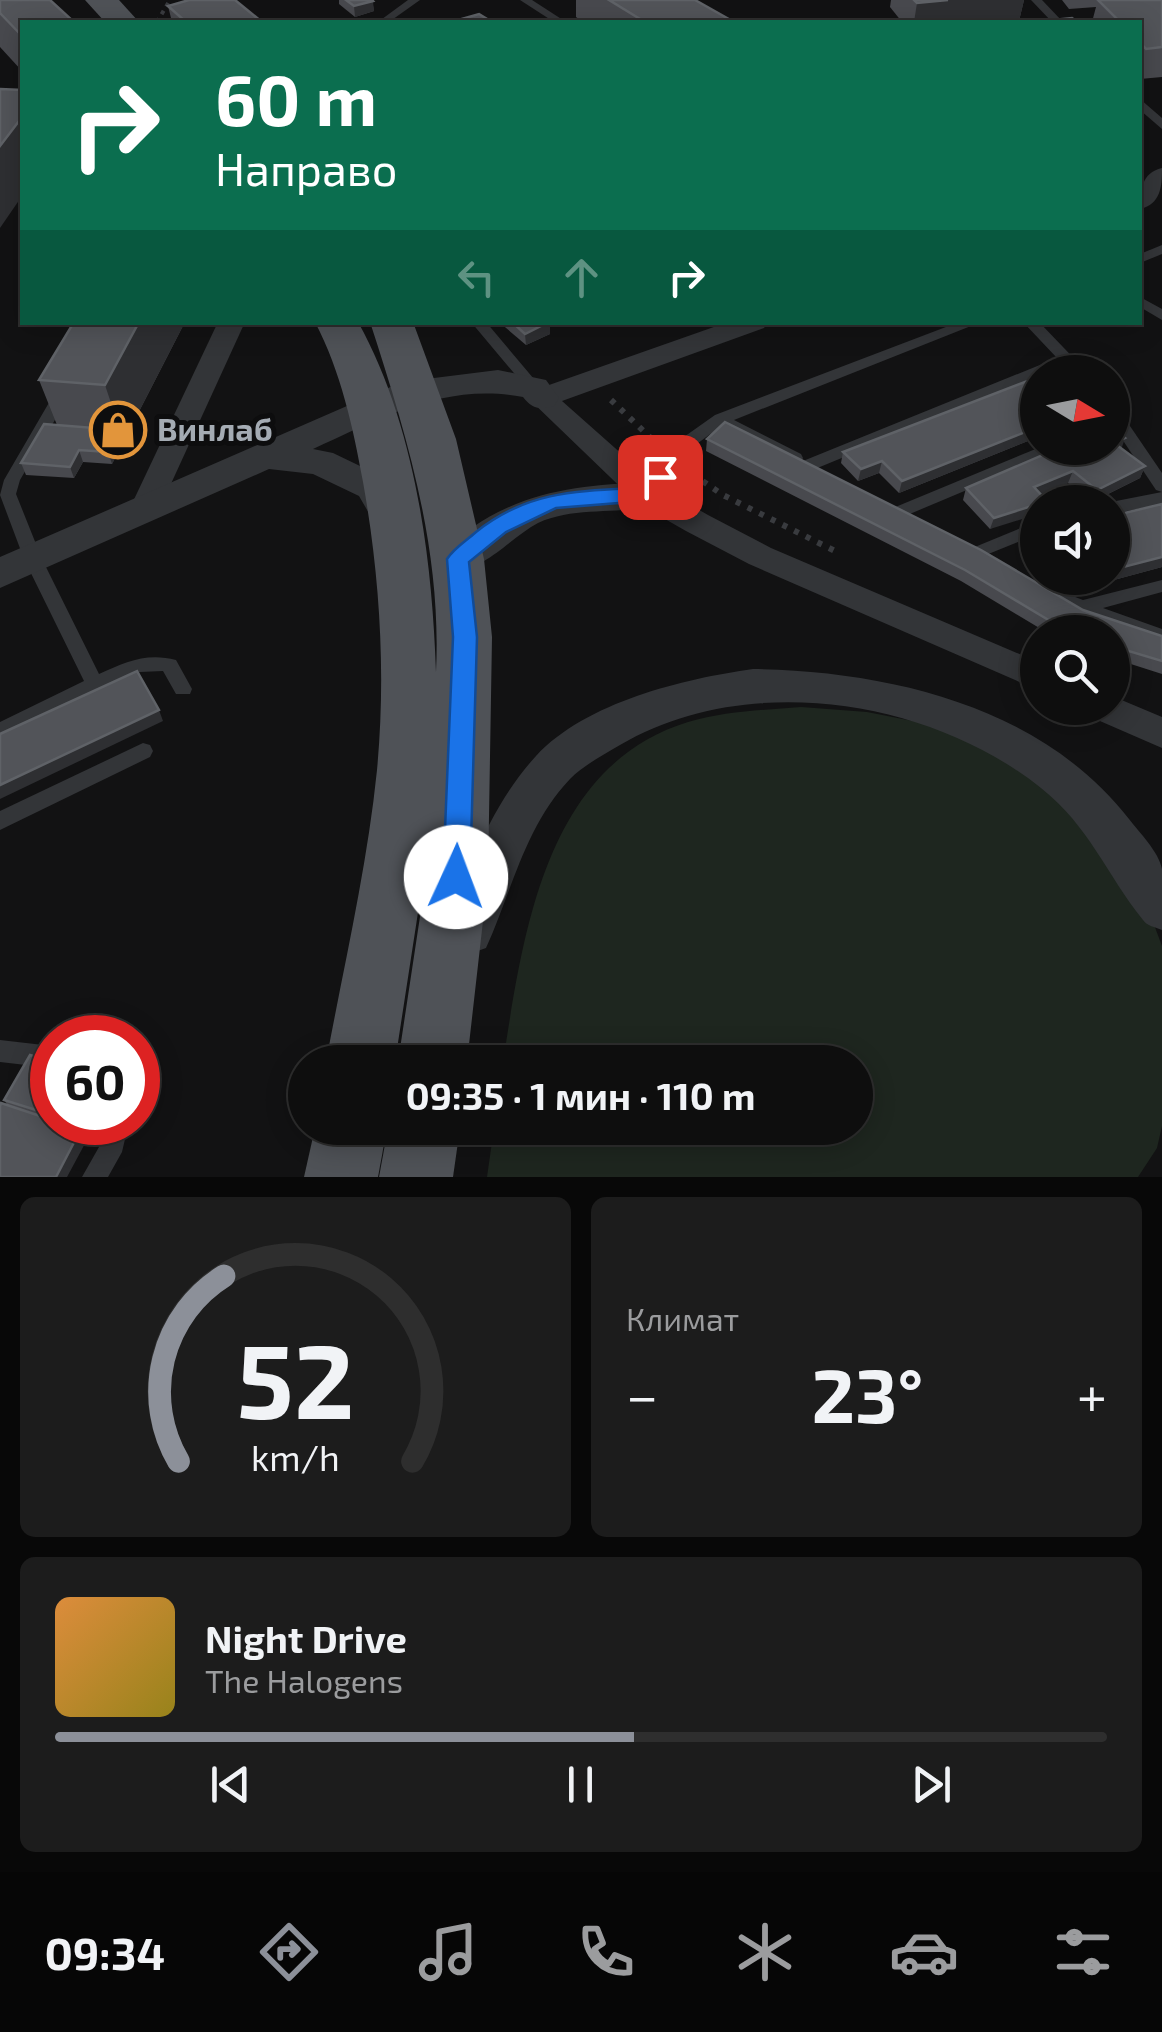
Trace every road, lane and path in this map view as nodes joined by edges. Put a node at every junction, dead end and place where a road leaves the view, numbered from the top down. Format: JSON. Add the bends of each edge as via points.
{"nodes":[{"id":1,"x":415,"y":0,"type":"edge"},
{"id":2,"x":525,"y":0,"type":"edge"},
{"id":3,"x":1036,"y":0,"type":"edge"},
{"id":4,"x":85,"y":11,"type":"edge"},
{"id":5,"x":116,"y":20,"type":"edge"},
{"id":6,"x":386,"y":20,"type":"edge"},
{"id":7,"x":558,"y":20,"type":"edge"},
{"id":8,"x":1056,"y":20,"type":"edge"},
{"id":9,"x":1142,"y":105,"type":"edge"},
{"id":10,"x":1162,"y":125,"type":"edge"},
{"id":11,"x":1162,"y":175,"type":"edge"},
{"id":12,"x":1142,"y":200,"type":"edge"},
{"id":13,"x":231,"y":325,"type":"edge"},
{"id":14,"x":338,"y":325,"type":"edge"},
{"id":15,"x":391,"y":325,"type":"edge"},
{"id":16,"x":481,"y":325,"type":"edge"},
{"id":17,"x":747,"y":325,"type":"edge"},
{"id":18,"x":966,"y":325,"type":"edge"},
{"id":19,"x":1033,"y":325,"type":"edge"},
{"id":20,"x":1064,"y":355,"type":"edge"},
{"id":21,"x":1020,"y":380,"type":"edge"},
{"id":22,"x":591,"y":382,"type":"junction"},
{"id":23,"x":68,"y":386,"type":"edge"},
{"id":24,"x":538,"y":393,"type":"junction"},
{"id":25,"x":393,"y":399,"type":"junction"},
{"id":26,"x":720,"y":419,"type":"junction"},
{"id":27,"x":1130,"y":440,"type":"edge"},
{"id":28,"x":266,"y":456,"type":"junction"},
{"id":29,"x":673,"y":458,"type":"junction"},
{"id":30,"x":1020,"y":461,"type":"edge"},
{"id":31,"x":1162,"y":486,"type":"edge"},
{"id":32,"x":648,"y":495,"type":"junction"},
{"id":33,"x":1162,"y":498,"type":"edge"},
{"id":34,"x":1130,"y":504,"type":"edge"},
{"id":35,"x":144,"y":510,"type":"junction"},
{"id":36,"x":899,"y":512,"type":"edge"},
{"id":37,"x":398,"y":529,"type":"junction"},
{"id":38,"x":1020,"y":533,"type":"edge"},
{"id":39,"x":845,"y":556,"type":"dead end"},
{"id":40,"x":458,"y":559,"type":"junction"},
{"id":41,"x":993,"y":562,"type":"edge"},
{"id":42,"x":16,"y":566,"type":"edge"},
{"id":43,"x":1162,"y":586,"type":"edge"},
{"id":44,"x":1054,"y":595,"type":"edge"},
{"id":45,"x":1082,"y":608,"type":"junction"},
{"id":46,"x":1162,"y":636,"type":"edge"},
{"id":47,"x":1020,"y":669,"type":"edge"},
{"id":48,"x":95,"y":684,"type":"junction"},
{"id":49,"x":184,"y":689,"type":"dead end"},
{"id":50,"x":1130,"y":719,"type":"edge"},
{"id":51,"x":0,"y":731,"type":"edge"},
{"id":52,"x":1162,"y":734,"type":"edge"},
{"id":53,"x":143,"y":751,"type":"dead end"},
{"id":54,"x":0,"y":821,"type":"edge"},
{"id":55,"x":1162,"y":908,"type":"edge"},
{"id":56,"x":364,"y":1045,"type":"edge"},
{"id":57,"x":438,"y":1045,"type":"edge"},
{"id":58,"x":440,"y":1045,"type":"edge"},
{"id":59,"x":0,"y":1052,"type":"edge"},
{"id":60,"x":30,"y":1055,"type":"edge"},
{"id":61,"x":112,"y":1145,"type":"edge"},
{"id":62,"x":348,"y":1145,"type":"edge"},
{"id":63,"x":421,"y":1145,"type":"edge"},
{"id":64,"x":94,"y":1177,"type":"edge"},
{"id":65,"x":341,"y":1177,"type":"edge"},
{"id":66,"x":416,"y":1177,"type":"edge"}],
"edges":[{"from":1,"to":6,"type":"lane"},
{"from":2,"to":7,"type":"lane"},
{"from":3,"to":8,"type":"lane"},
{"from":4,"to":5,"type":"main road"},
{"from":9,"to":10,"type":"lane"},
{"from":11,"to":12,"type":"street"},
{"from":13,"to":35,"type":"street"},
{"from":14,"to":25,"type":"main road"},
{"from":15,"to":25,"type":"main road"},
{"from":16,"to":24,"type":"lane"},
{"from":17,"to":22,"type":"street"},
{"from":18,"to":26,"type":"lane"},
{"from":19,"to":20,"type":"lane"},
{"from":21,"to":26,"type":"lane","via":[[816,469]]},
{"from":22,"to":24,"type":"street"},
{"from":22,"to":29,"type":"path"},
{"from":23,"to":42,"type":"lane","via":[[12,480]]},
{"from":24,"to":25,"type":"street","via":[[498,381]]},
{"from":24,"to":32,"type":"street"},
{"from":25,"to":28,"type":"street"},
{"from":25,"to":37,"type":"main road"},
{"from":25,"to":40,"type":"main road","via":[[432,439]]},
{"from":26,"to":29,"type":"lane"},
{"from":27,"to":31,"type":"lane"},
{"from":28,"to":35,"type":"street"},
{"from":28,"to":37,"type":"street","via":[[320,462],[372,487]]},
{"from":29,"to":32,"type":"lane"},
{"from":29,"to":39,"type":"path","via":[[723,495]]},
{"from":30,"to":36,"type":"lane"},
{"from":32,"to":40,"type":"street","via":[[554,500],[498,526]]},
{"from":32,"to":47,"type":"street","via":[[760,556]]},
{"from":33,"to":34,"type":"lane"},
{"from":35,"to":42,"type":"street"},
{"from":37,"to":56,"type":"main road","via":[[406,768]]},
{"from":38,"to":41,"type":"lane","via":[[969,549]]},
{"from":40,"to":57,"type":"main road","via":[[465,637],[456,877]]},
{"from":42,"to":48,"type":"lane"},
{"from":43,"to":45,"type":"lane"},
{"from":44,"to":45,"type":"lane"},
{"from":45,"to":46,"type":"lane"},
{"from":48,"to":49,"type":"lane","via":[[157,661],[169,665]]},
{"from":48,"to":51,"type":"lane"},
{"from":50,"to":52,"type":"street"},
{"from":53,"to":54,"type":"lane"},
{"from":55,"to":58,"type":"street","via":[[1089,806],[1043,764],[973,725],[880,696],[788,686],[705,692],[618,720],[552,767],[502,840],[468,933]]},
{"from":59,"to":60,"type":"lane"},
{"from":61,"to":64,"type":"lane"},
{"from":62,"to":65,"type":"main road"},
{"from":63,"to":66,"type":"main road"}]}
